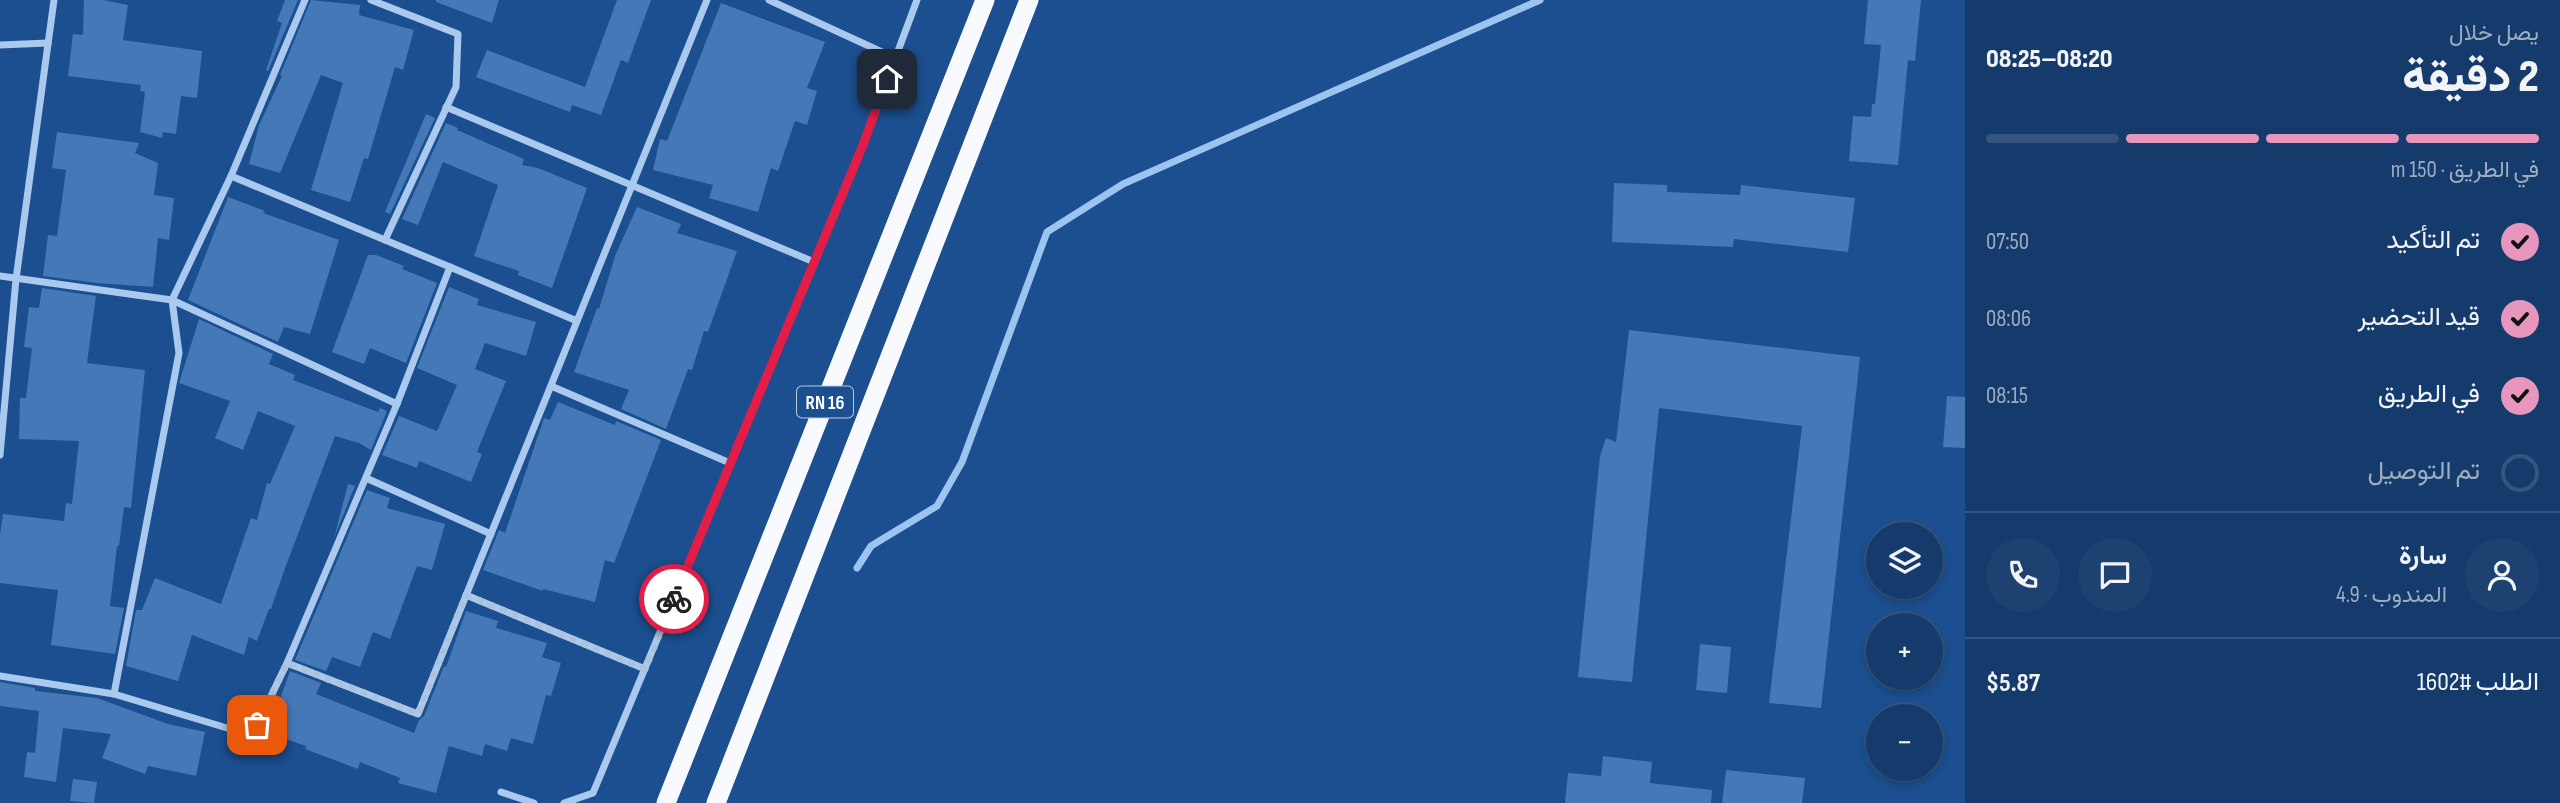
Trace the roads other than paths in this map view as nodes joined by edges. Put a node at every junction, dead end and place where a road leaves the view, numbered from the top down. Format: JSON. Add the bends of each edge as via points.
{"nodes":[{"id":1,"x":54,"y":0,"type":"edge"},
{"id":2,"x":305,"y":0,"type":"edge"},
{"id":3,"x":371,"y":0,"type":"edge"},
{"id":4,"x":707,"y":0,"type":"edge"},
{"id":5,"x":769,"y":0,"type":"edge"},
{"id":6,"x":917,"y":0,"type":"edge"},
{"id":7,"x":985,"y":0,"type":"edge"},
{"id":8,"x":1029,"y":0,"type":"edge"},
{"id":9,"x":48,"y":43,"type":"junction"},
{"id":10,"x":0,"y":45,"type":"edge"},
{"id":11,"x":895,"y":58,"type":"junction"},
{"id":12,"x":446,"y":107,"type":"junction"},
{"id":13,"x":231,"y":176,"type":"junction"},
{"id":14,"x":632,"y":186,"type":"junction"},
{"id":15,"x":384,"y":240,"type":"junction"},
{"id":16,"x":814,"y":262,"type":"junction"},
{"id":17,"x":450,"y":267,"type":"junction"},
{"id":18,"x":0,"y":276,"type":"edge"},
{"id":19,"x":16,"y":279,"type":"junction"},
{"id":20,"x":172,"y":300,"type":"junction"},
{"id":21,"x":578,"y":321,"type":"junction"},
{"id":22,"x":551,"y":386,"type":"junction"},
{"id":23,"x":397,"y":404,"type":"junction"},
{"id":24,"x":0,"y":455,"type":"edge"},
{"id":25,"x":730,"y":463,"type":"junction"},
{"id":26,"x":366,"y":478,"type":"junction"},
{"id":27,"x":491,"y":534,"type":"junction"},
{"id":28,"x":466,"y":595,"type":"junction"},
{"id":29,"x":287,"y":663,"type":"junction"},
{"id":30,"x":645,"y":669,"type":"junction"},
{"id":31,"x":0,"y":676,"type":"edge"},
{"id":32,"x":114,"y":694,"type":"junction"},
{"id":33,"x":502,"y":792,"type":"dead end"},
{"id":34,"x":534,"y":803,"type":"edge"},
{"id":35,"x":564,"y":803,"type":"edge"},
{"id":36,"x":666,"y":803,"type":"edge"},
{"id":37,"x":716,"y":803,"type":"edge"}],
"edges":[{"from":1,"to":9,"type":"street"},
{"from":2,"to":13,"type":"street"},
{"from":3,"to":12,"type":"street","via":[[458,34],[456,87]]},
{"from":4,"to":14,"type":"street"},
{"from":5,"to":11,"type":"street"},
{"from":6,"to":11,"type":"street"},
{"from":7,"to":36,"type":"highway","number":"RN 16"},
{"from":8,"to":37,"type":"highway","number":"RN 16"},
{"from":9,"to":10,"type":"street"},
{"from":9,"to":19,"type":"street"},
{"from":11,"to":16,"type":"street"},
{"from":12,"to":14,"type":"street"},
{"from":12,"to":15,"type":"street"},
{"from":13,"to":15,"type":"street"},
{"from":13,"to":20,"type":"street"},
{"from":14,"to":16,"type":"street"},
{"from":14,"to":21,"type":"street"},
{"from":15,"to":17,"type":"street"},
{"from":16,"to":25,"type":"street"},
{"from":17,"to":21,"type":"street"},
{"from":17,"to":23,"type":"street"},
{"from":18,"to":19,"type":"street"},
{"from":19,"to":20,"type":"street"},
{"from":19,"to":24,"type":"street"},
{"from":20,"to":23,"type":"street"},
{"from":20,"to":32,"type":"street","via":[[179,353]]},
{"from":21,"to":22,"type":"street"},
{"from":22,"to":25,"type":"street"},
{"from":22,"to":27,"type":"street"},
{"from":23,"to":26,"type":"street"},
{"from":25,"to":30,"type":"street"},
{"from":26,"to":27,"type":"street"},
{"from":26,"to":29,"type":"street"},
{"from":27,"to":28,"type":"street"},
{"from":28,"to":29,"type":"street","via":[[418,714]]},
{"from":28,"to":30,"type":"street"},
{"from":29,"to":32,"type":"street","via":[[257,725],[241,729]]},
{"from":30,"to":35,"type":"street","via":[[593,793]]},
{"from":31,"to":32,"type":"street"},
{"from":33,"to":34,"type":"street"}]}
